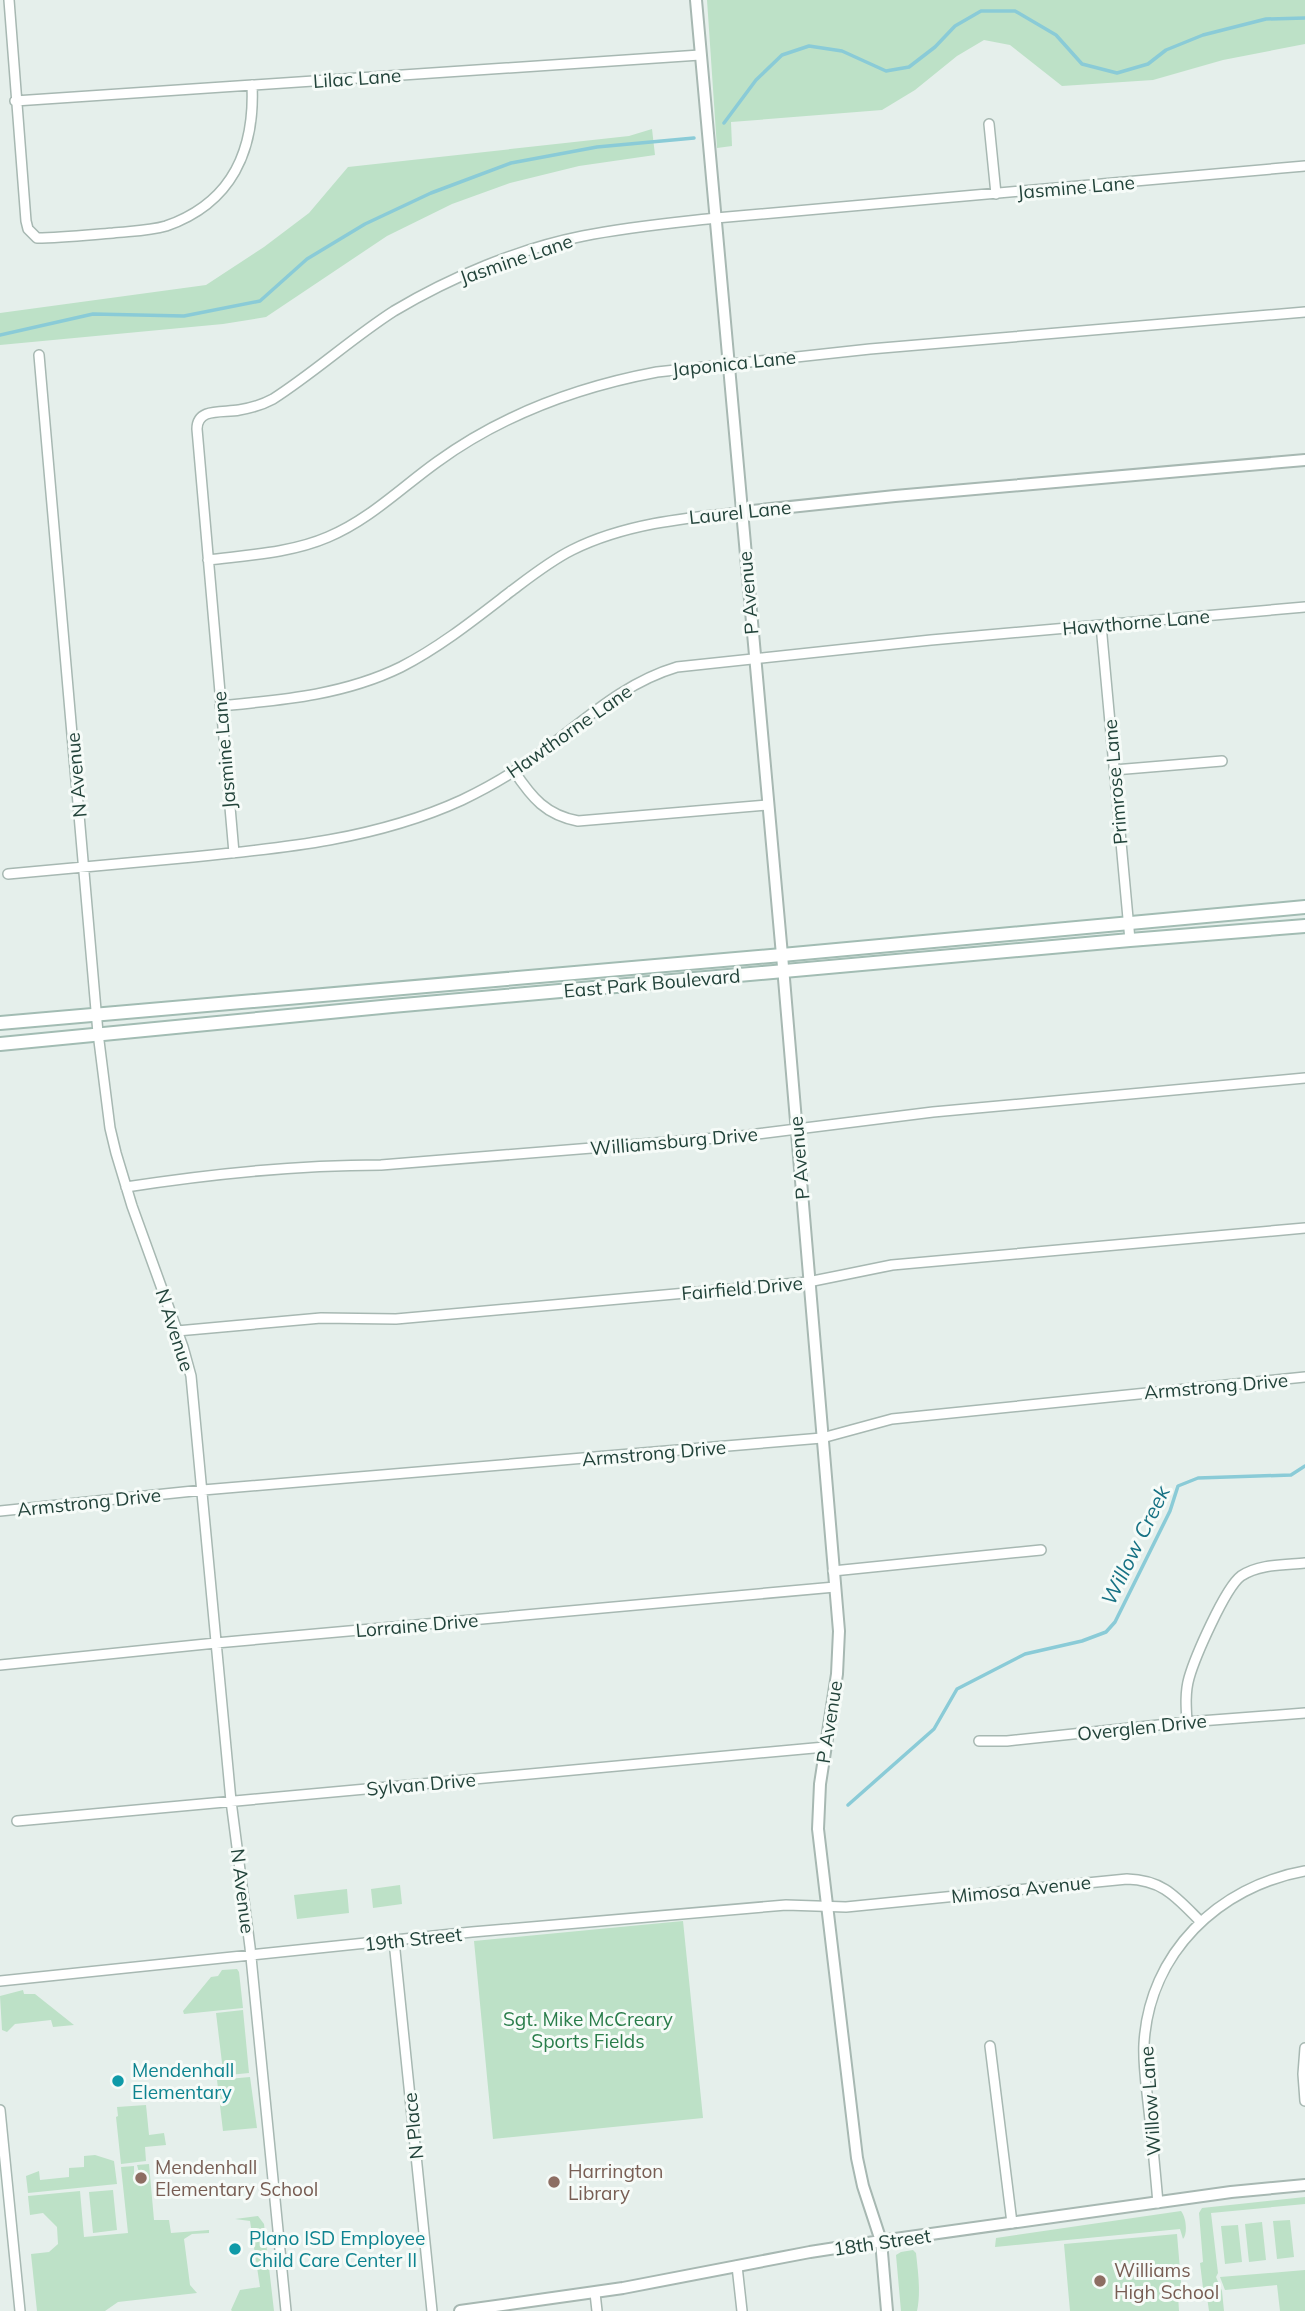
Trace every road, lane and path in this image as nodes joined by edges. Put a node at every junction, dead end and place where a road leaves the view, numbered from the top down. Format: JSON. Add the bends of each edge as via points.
{"nodes":[{"id":1,"x":9,"y":0,"type":"edge"},
{"id":2,"x":696,"y":0,"type":"edge"},
{"id":3,"x":700,"y":55,"type":"junction"},
{"id":4,"x":253,"y":85,"type":"junction"},
{"id":5,"x":15,"y":101,"type":"junction"},
{"id":6,"x":989,"y":124,"type":"dead end"},
{"id":7,"x":1305,"y":166,"type":"edge"},
{"id":8,"x":996,"y":194,"type":"junction"},
{"id":9,"x":716,"y":218,"type":"junction"},
{"id":10,"x":1305,"y":312,"type":"edge"},
{"id":11,"x":39,"y":355,"type":"dead end"},
{"id":12,"x":729,"y":364,"type":"junction"},
{"id":13,"x":1305,"y":460,"type":"edge"},
{"id":14,"x":742,"y":512,"type":"junction"},
{"id":15,"x":208,"y":560,"type":"junction"},
{"id":16,"x":1305,"y":607,"type":"edge"},
{"id":17,"x":1101,"y":625,"type":"junction"},
{"id":18,"x":754,"y":659,"type":"junction"},
{"id":19,"x":220,"y":706,"type":"junction"},
{"id":20,"x":1222,"y":761,"type":"dead end"},
{"id":21,"x":514,"y":771,"type":"junction"},
{"id":22,"x":1114,"y":771,"type":"junction"},
{"id":23,"x":768,"y":805,"type":"junction"},
{"id":24,"x":234,"y":853,"type":"junction"},
{"id":25,"x":84,"y":867,"type":"junction"},
{"id":26,"x":8,"y":874,"type":"dead end"},
{"id":27,"x":1305,"y":906,"type":"edge"},
{"id":28,"x":1128,"y":923,"type":"junction"},
{"id":29,"x":1305,"y":926,"type":"edge"},
{"id":30,"x":1129,"y":940,"type":"junction"},
{"id":31,"x":782,"y":955,"type":"junction"},
{"id":32,"x":783,"y":972,"type":"junction"},
{"id":33,"x":97,"y":1014,"type":"junction"},
{"id":34,"x":0,"y":1023,"type":"edge"},
{"id":35,"x":99,"y":1033,"type":"junction"},
{"id":36,"x":0,"y":1044,"type":"edge"},
{"id":37,"x":1305,"y":1078,"type":"edge"},
{"id":38,"x":796,"y":1129,"type":"junction"},
{"id":39,"x":126,"y":1187,"type":"junction"},
{"id":40,"x":1305,"y":1228,"type":"edge"},
{"id":41,"x":808,"y":1282,"type":"junction"},
{"id":42,"x":177,"y":1331,"type":"junction"},
{"id":43,"x":1305,"y":1377,"type":"edge"},
{"id":44,"x":822,"y":1438,"type":"junction"},
{"id":45,"x":203,"y":1490,"type":"junction"},
{"id":46,"x":0,"y":1511,"type":"edge"},
{"id":47,"x":1041,"y":1550,"type":"dead end"},
{"id":48,"x":1305,"y":1563,"type":"edge"},
{"id":49,"x":833,"y":1571,"type":"junction"},
{"id":50,"x":835,"y":1587,"type":"junction"},
{"id":51,"x":216,"y":1643,"type":"junction"},
{"id":52,"x":0,"y":1665,"type":"edge"},
{"id":53,"x":1305,"y":1713,"type":"edge"},
{"id":54,"x":1187,"y":1722,"type":"junction"},
{"id":55,"x":979,"y":1741,"type":"dead end"},
{"id":56,"x":825,"y":1747,"type":"junction"},
{"id":57,"x":231,"y":1801,"type":"junction"},
{"id":58,"x":17,"y":1821,"type":"dead end"},
{"id":59,"x":1305,"y":1871,"type":"edge"},
{"id":60,"x":827,"y":1906,"type":"junction"},
{"id":61,"x":1200,"y":1921,"type":"junction"},
{"id":62,"x":394,"y":1941,"type":"junction"},
{"id":63,"x":251,"y":1956,"type":"junction"},
{"id":64,"x":0,"y":1981,"type":"edge"},
{"id":65,"x":990,"y":2046,"type":"dead end"},
{"id":66,"x":1305,"y":2048,"type":"edge"},
{"id":67,"x":1305,"y":2101,"type":"edge"},
{"id":68,"x":0,"y":2109,"type":"edge"},
{"id":69,"x":1305,"y":2185,"type":"edge"},
{"id":70,"x":1158,"y":2203,"type":"junction"},
{"id":71,"x":1012,"y":2224,"type":"junction"},
{"id":72,"x":881,"y":2241,"type":"junction"},
{"id":73,"x":737,"y":2266,"type":"junction"},
{"id":74,"x":595,"y":2293,"type":"junction"},
{"id":75,"x":20,"y":2311,"type":"edge"},
{"id":76,"x":286,"y":2311,"type":"edge"},
{"id":77,"x":432,"y":2311,"type":"edge"},
{"id":78,"x":460,"y":2311,"type":"edge"},
{"id":79,"x":597,"y":2311,"type":"edge"},
{"id":80,"x":742,"y":2311,"type":"edge"},
{"id":81,"x":887,"y":2311,"type":"edge"}],
"edges":[{"from":1,"to":5,"type":"street"},
{"from":2,"to":3,"type":"street","name":"P Avenue"},
{"from":3,"to":4,"type":"street","name":"Lilac Lane"},
{"from":3,"to":9,"type":"street","name":"P Avenue"},
{"from":4,"to":5,"type":"street","name":"Lilac Lane"},
{"from":4,"to":5,"type":"street","via":[[250,136],[231,177],[215,196],[181,219],[151,229],[37,238],[28,229],[25,211]]},
{"from":6,"to":8,"type":"street"},
{"from":7,"to":8,"type":"street","name":"Jasmine Lane"},
{"from":8,"to":9,"type":"street","name":"Jasmine Lane"},
{"from":9,"to":12,"type":"street","name":"P Avenue"},
{"from":9,"to":15,"type":"street","name":"Jasmine Lane","via":[[581,236],[537,247],[462,276],[391,313],[262,405],[201,416],[197,429]]},
{"from":10,"to":12,"type":"street","name":"Japonica Lane"},
{"from":11,"to":25,"type":"street","name":"N Avenue"},
{"from":12,"to":14,"type":"street","name":"P Avenue"},
{"from":12,"to":15,"type":"street","name":"Japonica Lane","via":[[631,377],[546,401],[469,441],[374,511],[329,537],[295,548]]},
{"from":13,"to":14,"type":"street","name":"Laurel Lane"},
{"from":14,"to":18,"type":"street","name":"P Avenue"},
{"from":14,"to":19,"type":"street","name":"Laurel Lane","via":[[660,522],[570,551],[437,646],[359,684],[311,696]]},
{"from":15,"to":19,"type":"street","name":"Jasmine Lane"},
{"from":16,"to":17,"type":"street","name":"Hawthorne Lane"},
{"from":17,"to":18,"type":"street","name":"Hawthorne Lane"},
{"from":17,"to":22,"type":"street","name":"Primrose Lane"},
{"from":18,"to":21,"type":"street","name":"Hawthorne Lane","via":[[677,667],[653,676],[615,696]]},
{"from":18,"to":23,"type":"street","name":"P Avenue"},
{"from":19,"to":24,"type":"street","name":"Jasmine Lane"},
{"from":20,"to":22,"type":"street"},
{"from":21,"to":23,"type":"street","via":[[546,809],[578,821]]},
{"from":21,"to":24,"type":"street","name":"Hawthorne Lane","via":[[450,805],[366,833]]},
{"from":22,"to":28,"type":"street","name":"Primrose Lane"},
{"from":23,"to":31,"type":"street","name":"P Avenue"},
{"from":24,"to":25,"type":"street","name":"Hawthorne Lane"},
{"from":25,"to":26,"type":"street","name":"Hawthorne Lane"},
{"from":25,"to":33,"type":"street","name":"N Avenue"},
{"from":27,"to":28,"type":"main road","name":"East Park Boulevard"},
{"from":28,"to":30,"type":"street","name":"Primrose Lane"},
{"from":28,"to":31,"type":"main road","name":"East Park Boulevard"},
{"from":29,"to":30,"type":"main road","name":"East Park Boulevard"},
{"from":30,"to":32,"type":"main road","name":"East Park Boulevard"},
{"from":31,"to":32,"type":"street","name":"P Avenue"},
{"from":31,"to":33,"type":"main road","name":"East Park Boulevard"},
{"from":32,"to":35,"type":"main road","name":"East Park Boulevard"},
{"from":32,"to":38,"type":"street","name":"P Avenue"},
{"from":33,"to":34,"type":"main road","name":"East Park Boulevard"},
{"from":33,"to":35,"type":"street","name":"N Avenue"},
{"from":35,"to":36,"type":"main road","name":"East Park Boulevard"},
{"from":35,"to":39,"type":"street","name":"N Avenue","via":[[110,1128]]},
{"from":37,"to":38,"type":"street","name":"Williamsburg Drive"},
{"from":38,"to":39,"type":"street","name":"Williamsburg Drive","via":[[196,1177]]},
{"from":38,"to":41,"type":"street","name":"P Avenue"},
{"from":39,"to":42,"type":"street","name":"N Avenue"},
{"from":40,"to":41,"type":"street","name":"Fairfield Drive","via":[[892,1265]]},
{"from":41,"to":42,"type":"street","name":"Fairfield Drive","via":[[396,1319],[321,1318]]},
{"from":41,"to":44,"type":"street","name":"P Avenue"},
{"from":42,"to":45,"type":"street","name":"N Avenue","via":[[191,1377]]},
{"from":43,"to":44,"type":"street","name":"Armstrong Drive","via":[[892,1419]]},
{"from":44,"to":45,"type":"street","name":"Armstrong Drive"},
{"from":44,"to":49,"type":"street","name":"P Avenue"},
{"from":45,"to":46,"type":"street","name":"Armstrong Drive"},
{"from":45,"to":51,"type":"street","name":"N Avenue"},
{"from":47,"to":49,"type":"street"},
{"from":48,"to":54,"type":"street","via":[[1254,1569],[1232,1586],[1189,1678]]},
{"from":49,"to":50,"type":"street","name":"P Avenue"},
{"from":50,"to":51,"type":"street","name":"Lorraine Drive"},
{"from":50,"to":56,"type":"street","name":"P Avenue","via":[[840,1651]]},
{"from":51,"to":52,"type":"street","name":"Lorraine Drive"},
{"from":51,"to":57,"type":"street","name":"N Avenue"},
{"from":53,"to":54,"type":"street","name":"Overglen Drive"},
{"from":54,"to":55,"type":"street","name":"Overglen Drive"},
{"from":56,"to":57,"type":"street","name":"Sylvan Drive"},
{"from":56,"to":60,"type":"street","name":"P Avenue","via":[[818,1829]]},
{"from":57,"to":58,"type":"street","name":"Sylvan Drive"},
{"from":57,"to":63,"type":"street","name":"N Avenue"},
{"from":59,"to":61,"type":"street","name":"Willow Lane","via":[[1256,1884]]},
{"from":60,"to":61,"type":"street","name":"Mimosa Avenue","via":[[1127,1879],[1161,1886]]},
{"from":60,"to":62,"type":"street","name":"19th Street","via":[[786,1905]]},
{"from":60,"to":72,"type":"street","name":"P Avenue","via":[[859,2172]]},
{"from":61,"to":70,"type":"street","name":"Willow Lane","via":[[1161,1978],[1144,2043]]},
{"from":62,"to":63,"type":"street","name":"19th Street"},
{"from":62,"to":77,"type":"street","name":"N Place"},
{"from":63,"to":64,"type":"street","name":"19th Street"},
{"from":63,"to":76,"type":"street","name":"N Avenue"},
{"from":65,"to":71,"type":"street"},
{"from":66,"to":67,"type":"street"},
{"from":68,"to":75,"type":"street"},
{"from":69,"to":70,"type":"street","name":"18th Street"},
{"from":70,"to":71,"type":"street","name":"18th Street"},
{"from":71,"to":72,"type":"street","name":"18th Street"},
{"from":72,"to":73,"type":"street","name":"18th Street"},
{"from":72,"to":81,"type":"street","name":"P Avenue"},
{"from":73,"to":74,"type":"street","name":"18th Street"},
{"from":73,"to":80,"type":"street"},
{"from":74,"to":78,"type":"street","name":"18th Street"},
{"from":74,"to":79,"type":"street"}]}
